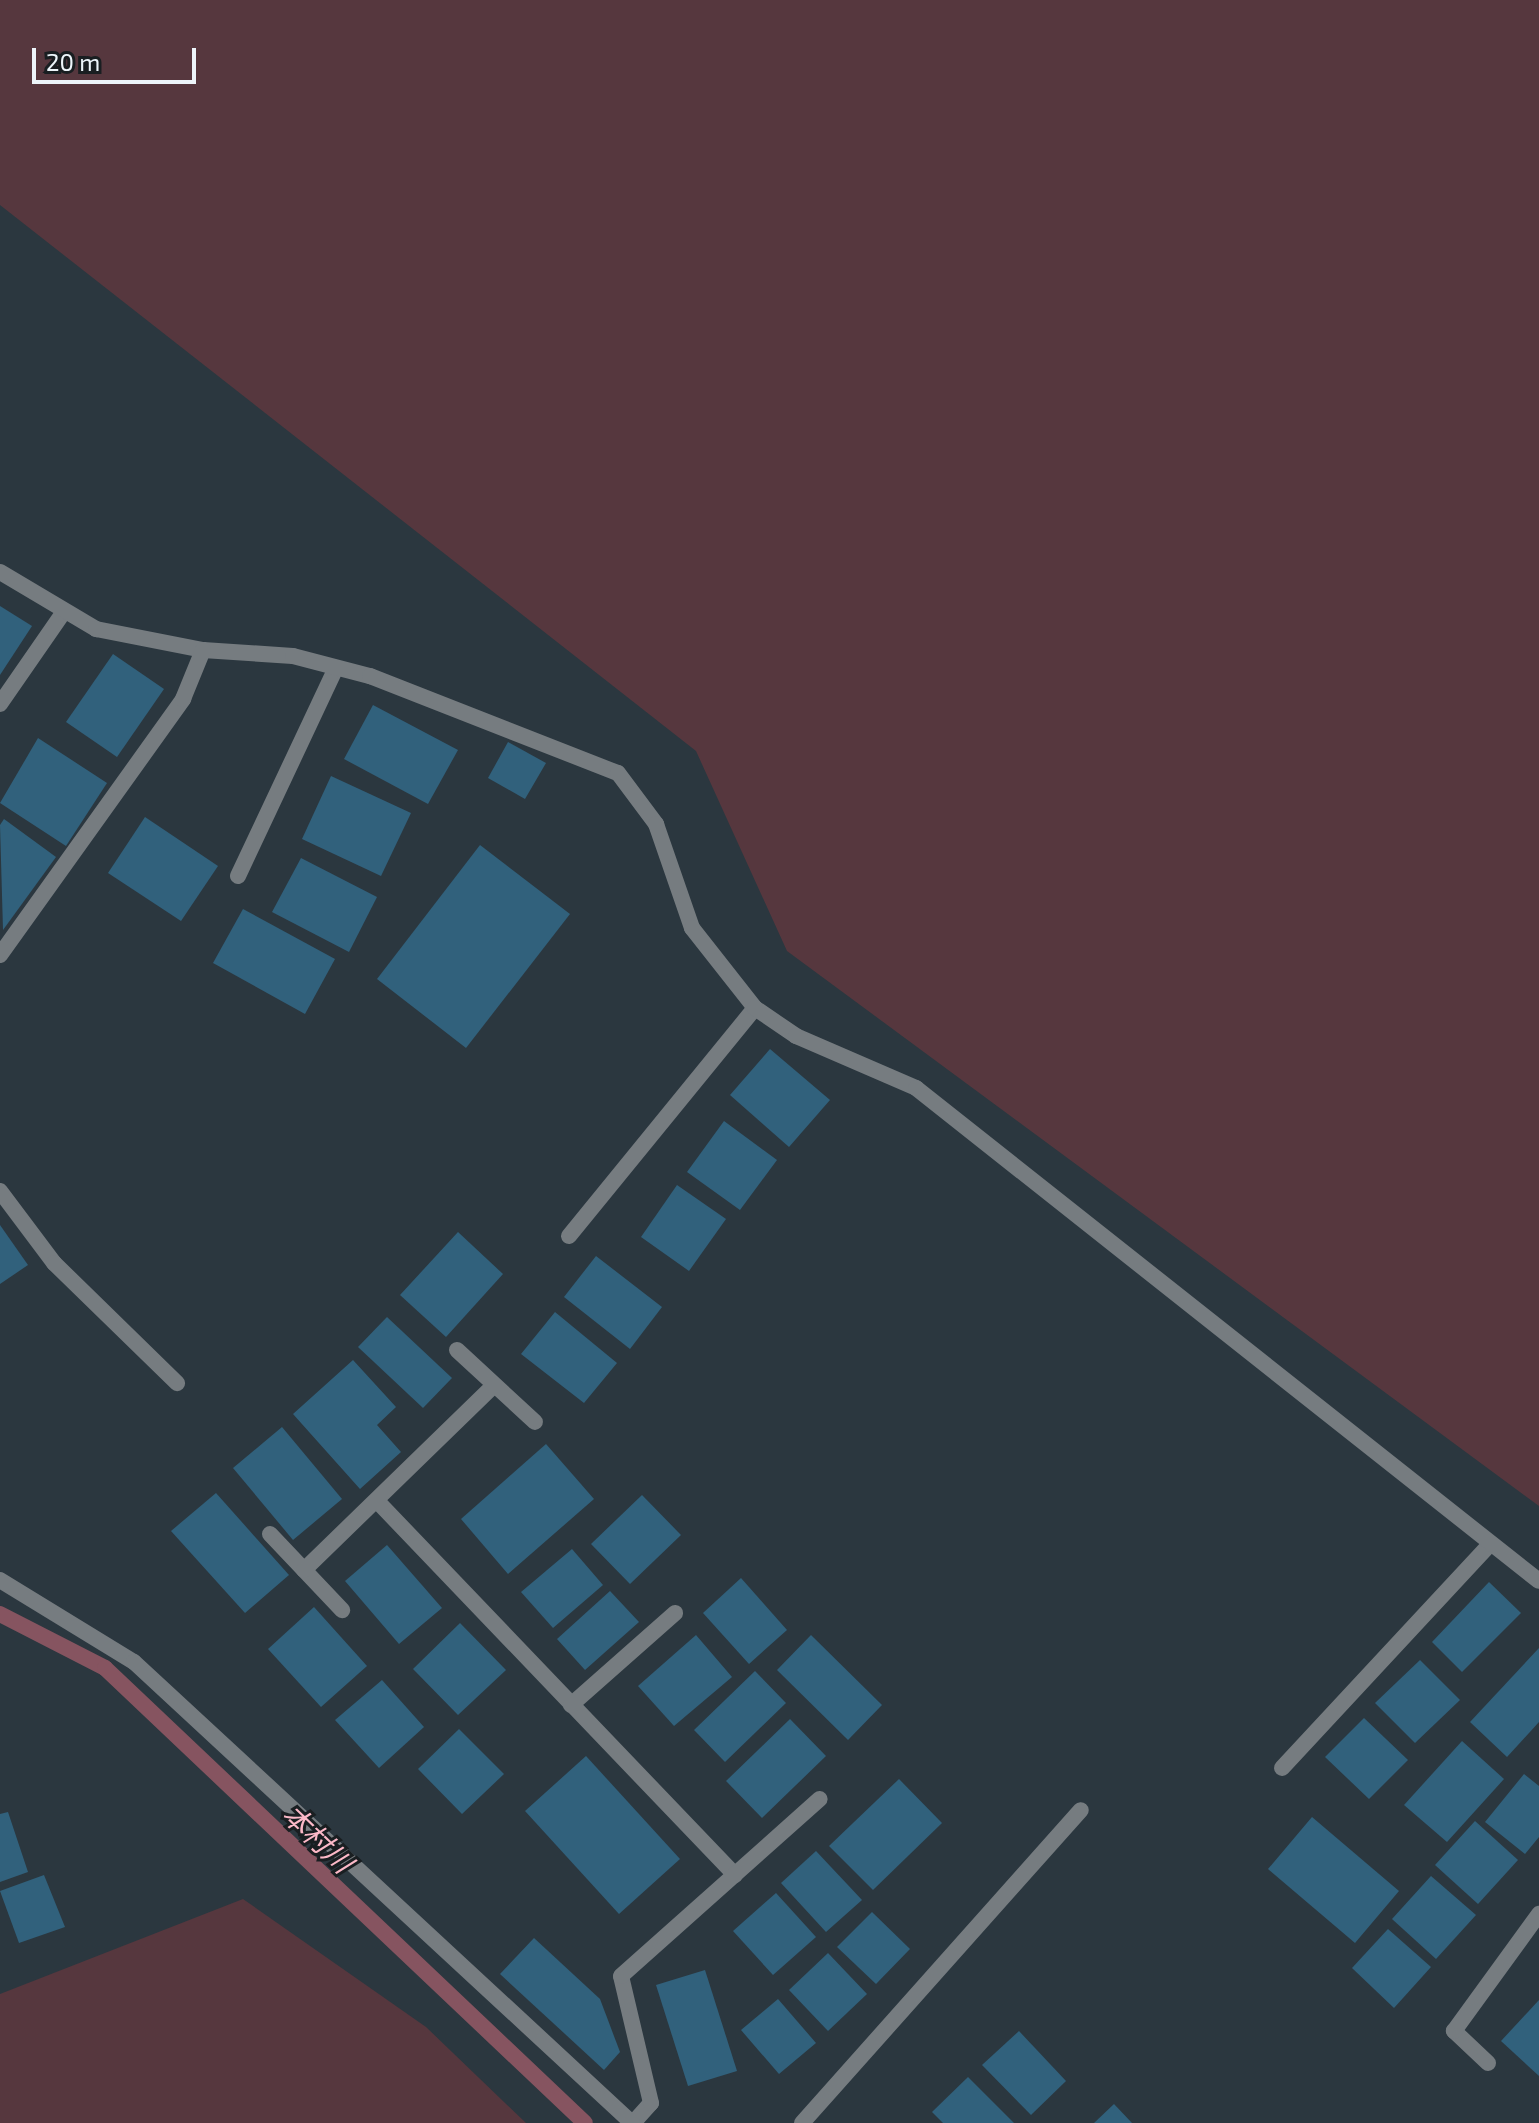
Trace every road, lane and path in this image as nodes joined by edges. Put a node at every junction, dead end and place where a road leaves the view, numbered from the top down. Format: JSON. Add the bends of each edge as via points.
{"nodes":[{"id":1,"x":0,"y":572,"type":"edge"},
{"id":2,"x":63,"y":613,"type":"junction"},
{"id":3,"x":203,"y":650,"type":"junction"},
{"id":4,"x":336,"y":668,"type":"junction"},
{"id":5,"x":0,"y":704,"type":"edge"},
{"id":6,"x":238,"y":876,"type":"dead end"},
{"id":7,"x":0,"y":955,"type":"edge"},
{"id":8,"x":755,"y":1008,"type":"junction"},
{"id":9,"x":0,"y":1191,"type":"edge"},
{"id":10,"x":569,"y":1236,"type":"dead end"},
{"id":11,"x":457,"y":1350,"type":"dead end"},
{"id":12,"x":177,"y":1383,"type":"dead end"},
{"id":13,"x":494,"y":1385,"type":"junction"},
{"id":14,"x":535,"y":1422,"type":"dead end"},
{"id":15,"x":379,"y":1503,"type":"junction"},
{"id":16,"x":270,"y":1534,"type":"dead end"},
{"id":17,"x":1490,"y":1544,"type":"junction"},
{"id":18,"x":304,"y":1570,"type":"junction"},
{"id":19,"x":0,"y":1580,"type":"edge"},
{"id":20,"x":1539,"y":1581,"type":"edge"},
{"id":21,"x":342,"y":1610,"type":"dead end"},
{"id":22,"x":675,"y":1613,"type":"dead end"},
{"id":23,"x":571,"y":1705,"type":"junction"},
{"id":24,"x":1282,"y":1768,"type":"dead end"},
{"id":25,"x":820,"y":1799,"type":"dead end"},
{"id":26,"x":1081,"y":1810,"type":"dead end"},
{"id":27,"x":735,"y":1875,"type":"junction"},
{"id":28,"x":1539,"y":1914,"type":"edge"},
{"id":29,"x":1488,"y":2063,"type":"dead end"},
{"id":30,"x":632,"y":2123,"type":"edge"},
{"id":31,"x":802,"y":2123,"type":"edge"}],
"edges":[{"from":1,"to":2,"type":"street"},
{"from":2,"to":3,"type":"street","via":[[96,629]]},
{"from":2,"to":5,"type":"street"},
{"from":3,"to":4,"type":"street","via":[[293,656]]},
{"from":3,"to":7,"type":"street","via":[[183,699]]},
{"from":4,"to":6,"type":"street"},
{"from":4,"to":8,"type":"street","via":[[618,773],[656,824],[692,928]]},
{"from":8,"to":10,"type":"street"},
{"from":8,"to":17,"type":"street","via":[[796,1036],[916,1088]]},
{"from":9,"to":12,"type":"street","via":[[54,1263]]},
{"from":11,"to":13,"type":"street"},
{"from":13,"to":14,"type":"street"},
{"from":13,"to":15,"type":"street"},
{"from":15,"to":18,"type":"street"},
{"from":15,"to":23,"type":"street"},
{"from":16,"to":18,"type":"street"},
{"from":17,"to":20,"type":"street"},
{"from":17,"to":24,"type":"street"},
{"from":18,"to":21,"type":"street"},
{"from":19,"to":30,"type":"street","via":[[134,1662]]},
{"from":22,"to":23,"type":"street"},
{"from":23,"to":27,"type":"street"},
{"from":25,"to":27,"type":"street"},
{"from":26,"to":31,"type":"street"},
{"from":27,"to":30,"type":"street","via":[[621,1976],[651,2103]]},
{"from":28,"to":29,"type":"street","via":[[1454,2031]]}]}
